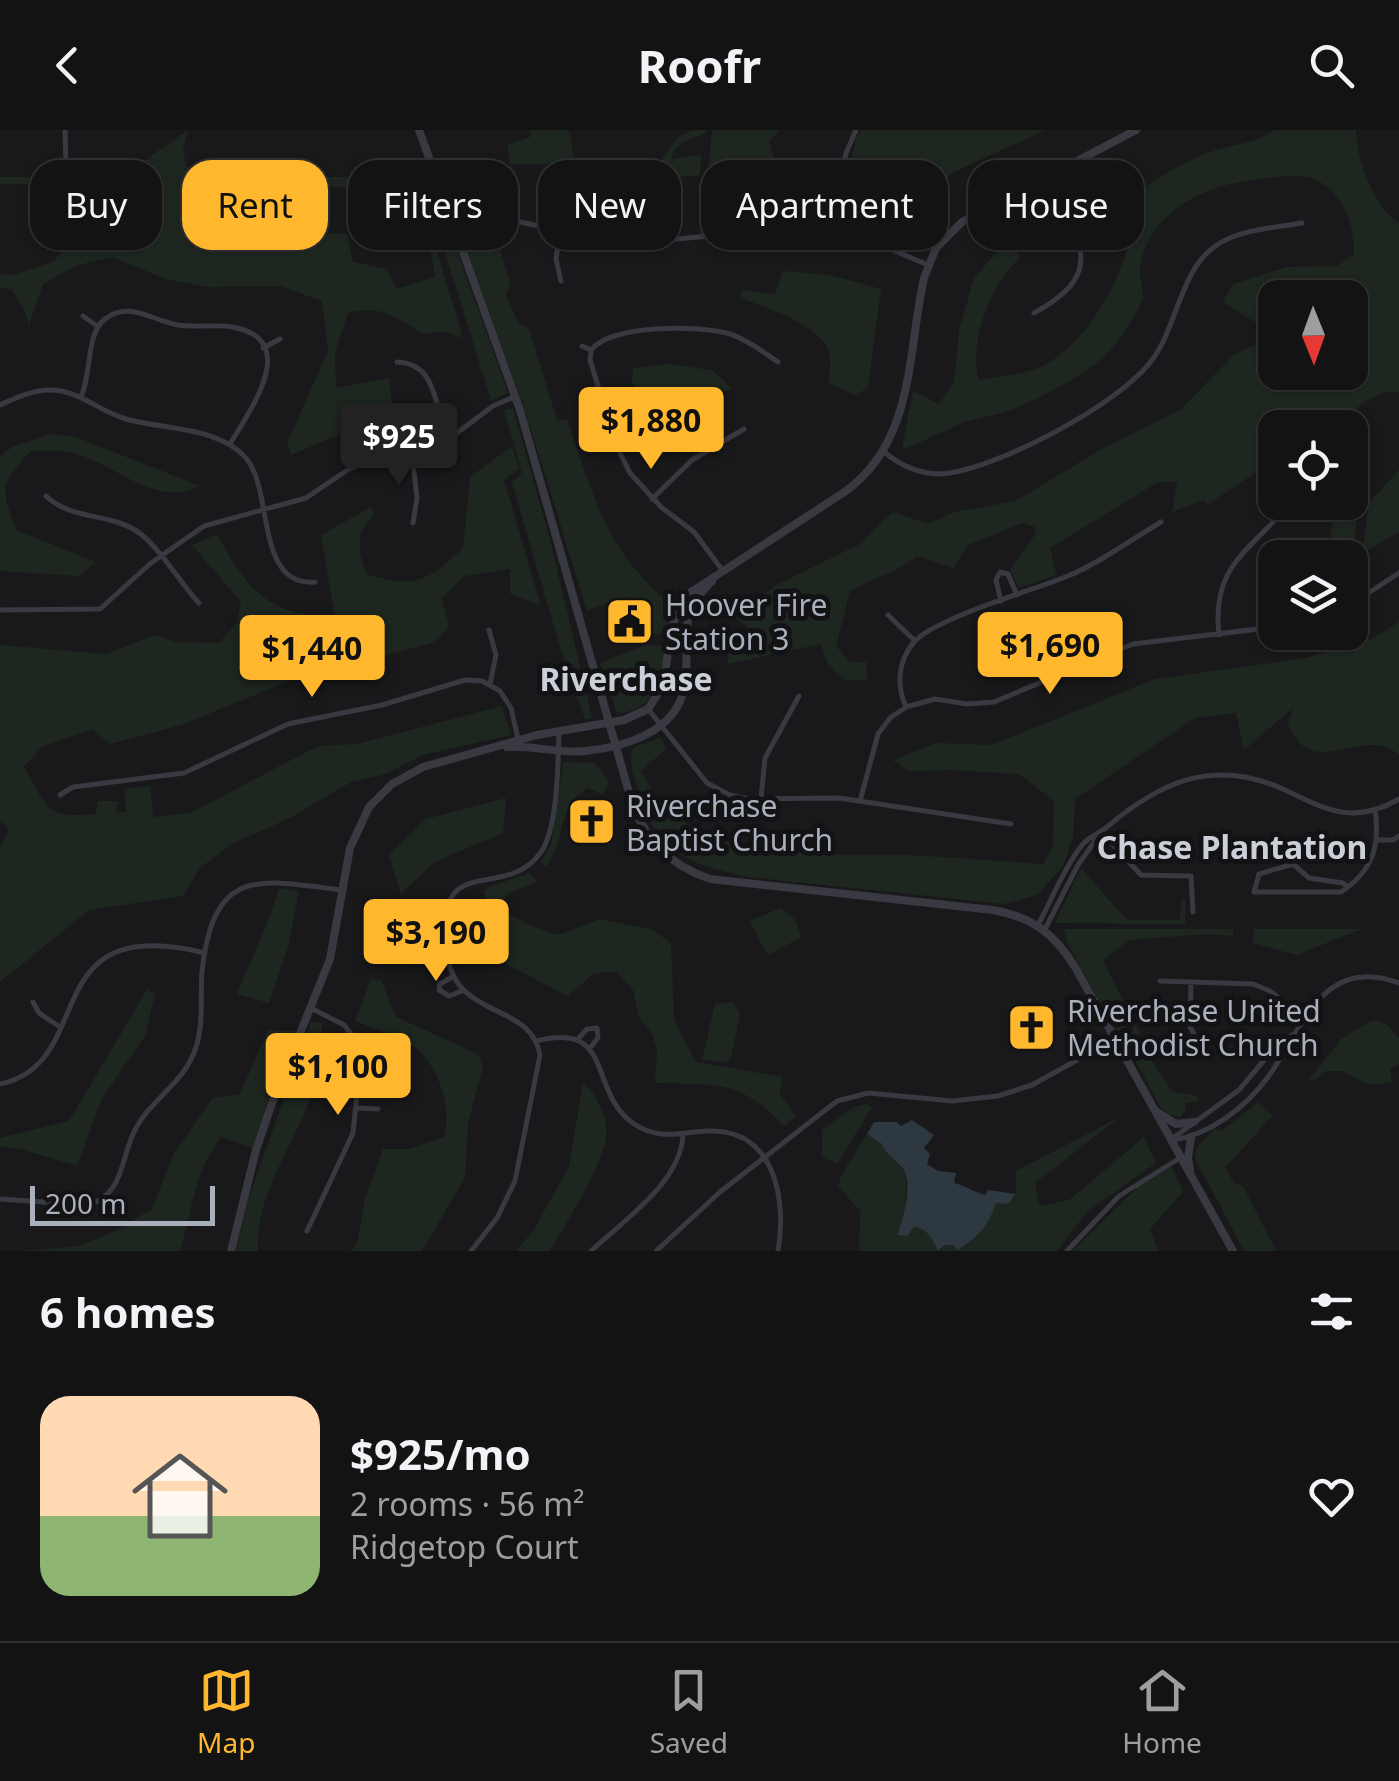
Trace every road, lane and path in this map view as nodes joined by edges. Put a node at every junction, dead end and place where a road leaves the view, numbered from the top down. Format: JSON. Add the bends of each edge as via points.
{"nodes":[{"id":1,"x":65,"y":130,"type":"edge"},
{"id":2,"x":419,"y":130,"type":"edge"},
{"id":3,"x":856,"y":130,"type":"edge"},
{"id":4,"x":1136,"y":130,"type":"edge"},
{"id":5,"x":66,"y":160,"type":"edge"},
{"id":6,"x":430,"y":160,"type":"edge"},
{"id":7,"x":845,"y":160,"type":"edge"},
{"id":8,"x":1079,"y":160,"type":"edge"},
{"id":9,"x":968,"y":219,"type":"edge"},
{"id":10,"x":1302,"y":223,"type":"dead end"},
{"id":11,"x":462,"y":250,"type":"edge"},
{"id":12,"x":557,"y":250,"type":"edge"},
{"id":13,"x":893,"y":250,"type":"edge"},
{"id":14,"x":1079,"y":250,"type":"edge"},
{"id":15,"x":928,"y":265,"type":"junction"},
{"id":16,"x":560,"y":280,"type":"dead end"},
{"id":17,"x":1034,"y":313,"type":"dead end"},
{"id":18,"x":83,"y":316,"type":"dead end"},
{"id":19,"x":97,"y":326,"type":"junction"},
{"id":20,"x":280,"y":339,"type":"dead end"},
{"id":21,"x":582,"y":346,"type":"dead end"},
{"id":22,"x":263,"y":348,"type":"junction"},
{"id":23,"x":591,"y":350,"type":"junction"},
{"id":24,"x":397,"y":362,"type":"dead end"},
{"id":25,"x":778,"y":362,"type":"dead end"},
{"id":26,"x":0,"y":395,"type":"edge"},
{"id":27,"x":516,"y":396,"type":"junction"},
{"id":28,"x":81,"y":397,"type":"junction"},
{"id":29,"x":2,"y":404,"type":"edge"},
{"id":30,"x":744,"y":429,"type":"dead end"},
{"id":31,"x":452,"y":438,"type":"junction"},
{"id":32,"x":230,"y":444,"type":"junction"},
{"id":33,"x":884,"y":452,"type":"junction"},
{"id":34,"x":412,"y":454,"type":"junction"},
{"id":35,"x":46,"y":496,"type":"dead end"},
{"id":36,"x":652,"y":500,"type":"junction"},
{"id":37,"x":263,"y":509,"type":"junction"},
{"id":38,"x":1276,"y":520,"type":"edge"},
{"id":39,"x":1161,"y":522,"type":"dead end"},
{"id":40,"x":413,"y":523,"type":"dead end"},
{"id":41,"x":160,"y":557,"type":"junction"},
{"id":42,"x":723,"y":571,"type":"junction"},
{"id":43,"x":1399,"y":573,"type":"edge"},
{"id":44,"x":315,"y":582,"type":"dead end"},
{"id":45,"x":1368,"y":593,"type":"edge"},
{"id":46,"x":1017,"y":595,"type":"junction"},
{"id":47,"x":1001,"y":600,"type":"junction"},
{"id":48,"x":199,"y":603,"type":"dead end"},
{"id":49,"x":0,"y":610,"type":"edge"},
{"id":50,"x":888,"y":615,"type":"dead end"},
{"id":51,"x":1258,"y":629,"type":"edge"},
{"id":52,"x":489,"y":630,"type":"dead end"},
{"id":53,"x":1219,"y":635,"type":"junction"},
{"id":54,"x":914,"y":641,"type":"junction"},
{"id":55,"x":490,"y":684,"type":"junction"},
{"id":56,"x":799,"y":696,"type":"dead end"},
{"id":57,"x":906,"y":707,"type":"junction"},
{"id":58,"x":648,"y":709,"type":"junction"},
{"id":59,"x":608,"y":724,"type":"junction"},
{"id":60,"x":661,"y":726,"type":"junction"},
{"id":61,"x":559,"y":732,"type":"junction"},
{"id":62,"x":519,"y":743,"type":"junction"},
{"id":63,"x":615,"y":746,"type":"junction"},
{"id":64,"x":558,"y":752,"type":"junction"},
{"id":65,"x":60,"y":794,"type":"dead end"},
{"id":66,"x":761,"y":799,"type":"junction"},
{"id":67,"x":1399,"y":799,"type":"edge"},
{"id":68,"x":860,"y":801,"type":"junction"},
{"id":69,"x":1376,"y":809,"type":"junction"},
{"id":70,"x":1011,"y":824,"type":"dead end"},
{"id":71,"x":1102,"y":832,"type":"junction"},
{"id":72,"x":1399,"y":836,"type":"edge"},
{"id":73,"x":1378,"y":840,"type":"junction"},
{"id":74,"x":1348,"y":888,"type":"junction"},
{"id":75,"x":342,"y":890,"type":"junction"},
{"id":76,"x":1193,"y":912,"type":"dead end"},
{"id":77,"x":1041,"y":927,"type":"junction"},
{"id":78,"x":205,"y":953,"type":"junction"},
{"id":79,"x":452,"y":977,"type":"junction"},
{"id":80,"x":1160,"y":980,"type":"dead end"},
{"id":81,"x":1190,"y":982,"type":"junction"},
{"id":82,"x":1399,"y":984,"type":"edge"},
{"id":83,"x":462,"y":990,"type":"junction"},
{"id":84,"x":33,"y":1002,"type":"dead end"},
{"id":85,"x":310,"y":1008,"type":"junction"},
{"id":86,"x":1303,"y":1018,"type":"junction"},
{"id":87,"x":60,"y":1027,"type":"junction"},
{"id":88,"x":1294,"y":1033,"type":"junction"},
{"id":89,"x":578,"y":1039,"type":"junction"},
{"id":90,"x":1115,"y":1039,"type":"junction"},
{"id":91,"x":1197,"y":1041,"type":"dead end"},
{"id":92,"x":537,"y":1042,"type":"junction"},
{"id":93,"x":589,"y":1048,"type":"junction"},
{"id":94,"x":0,"y":1084,"type":"edge"},
{"id":95,"x":358,"y":1108,"type":"junction"},
{"id":96,"x":378,"y":1109,"type":"dead end"},
{"id":97,"x":1154,"y":1109,"type":"junction"},
{"id":98,"x":1194,"y":1122,"type":"junction"},
{"id":99,"x":683,"y":1135,"type":"junction"},
{"id":100,"x":1192,"y":1138,"type":"junction"},
{"id":101,"x":1170,"y":1140,"type":"junction"},
{"id":102,"x":1180,"y":1158,"type":"junction"},
{"id":103,"x":766,"y":1159,"type":"junction"},
{"id":104,"x":1192,"y":1179,"type":"junction"},
{"id":105,"x":0,"y":1199,"type":"edge"},
{"id":106,"x":306,"y":1231,"type":"dead end"},
{"id":107,"x":231,"y":1251,"type":"edge"},
{"id":108,"x":471,"y":1251,"type":"edge"},
{"id":109,"x":591,"y":1251,"type":"edge"},
{"id":110,"x":656,"y":1251,"type":"edge"},
{"id":111,"x":778,"y":1251,"type":"edge"},
{"id":112,"x":1067,"y":1251,"type":"edge"},
{"id":113,"x":1233,"y":1251,"type":"edge"}],
"edges":[{"from":1,"to":5,"type":"street"},
{"from":2,"to":6,"type":"street"},
{"from":3,"to":7,"type":"street"},
{"from":4,"to":8,"type":"street"},
{"from":9,"to":15,"type":"street","via":[[941,242]]},
{"from":10,"to":33,"type":"street","via":[[1240,234],[1211,249],[1144,371],[1112,398],[1028,446],[943,474],[912,469]]},
{"from":11,"to":27,"type":"street"},
{"from":12,"to":16,"type":"street"},
{"from":13,"to":15,"type":"street"},
{"from":14,"to":17,"type":"street","via":[[1081,267],[1068,292]]},
{"from":15,"to":33,"type":"street","via":[[902,408]]},
{"from":18,"to":19,"type":"street"},
{"from":19,"to":22,"type":"street","via":[[110,315],[133,311],[182,326],[236,328]]},
{"from":19,"to":28,"type":"street"},
{"from":20,"to":22,"type":"street"},
{"from":21,"to":23,"type":"street"},
{"from":22,"to":32,"type":"street","via":[[266,383]]},
{"from":23,"to":25,"type":"street","via":[[639,331],[701,330],[733,335]]},
{"from":23,"to":36,"type":"street","via":[[617,447]]},
{"from":24,"to":31,"type":"street","via":[[415,365],[428,377]]},
{"from":26,"to":29,"type":"street"},
{"from":27,"to":31,"type":"street"},
{"from":27,"to":59,"type":"street"},
{"from":28,"to":29,"type":"street","via":[[46,390]]},
{"from":28,"to":32,"type":"street","via":[[122,418]]},
{"from":30,"to":36,"type":"street","via":[[692,460]]},
{"from":31,"to":34,"type":"street"},
{"from":32,"to":37,"type":"street","via":[[251,465]]},
{"from":33,"to":42,"type":"street","via":[[846,491]]},
{"from":34,"to":37,"type":"street","via":[[361,463],[306,498]]},
{"from":34,"to":40,"type":"street"},
{"from":35,"to":41,"type":"street","via":[[75,513],[128,526]]},
{"from":36,"to":42,"type":"street","via":[[694,532]]},
{"from":37,"to":41,"type":"street","via":[[212,523]]},
{"from":37,"to":44,"type":"street","via":[[282,569],[298,582]]},
{"from":38,"to":53,"type":"street","via":[[1224,578],[1216,609]]},
{"from":39,"to":46,"type":"street","via":[[1090,565]]},
{"from":41,"to":48,"type":"street"},
{"from":41,"to":49,"type":"street","via":[[100,610]]},
{"from":42,"to":58,"type":"street","via":[[693,589],[678,608],[664,684]]},
{"from":42,"to":60,"type":"street","via":[[689,610],[683,691]]},
{"from":43,"to":45,"type":"street"},
{"from":46,"to":47,"type":"street"},
{"from":46,"to":47,"type":"street","via":[[1008,574],[1000,572]]},
{"from":47,"to":54,"type":"street"},
{"from":50,"to":54,"type":"street"},
{"from":51,"to":53,"type":"street"},
{"from":52,"to":55,"type":"street","via":[[496,655]]},
{"from":53,"to":57,"type":"street","via":[[1123,646],[994,702],[935,699]]},
{"from":54,"to":57,"type":"street","via":[[900,670]]},
{"from":55,"to":62,"type":"street","via":[[508,701]]},
{"from":55,"to":65,"type":"street","via":[[465,680],[296,722],[184,773]]},
{"from":56,"to":66,"type":"street","via":[[765,758]]},
{"from":57,"to":68,"type":"street","via":[[878,734]]},
{"from":58,"to":59,"type":"street"},
{"from":58,"to":60,"type":"street"},
{"from":59,"to":61,"type":"street"},
{"from":59,"to":63,"type":"street"},
{"from":60,"to":63,"type":"street"},
{"from":60,"to":66,"type":"street","via":[[707,782],[730,796]]},
{"from":61,"to":62,"type":"street"},
{"from":61,"to":64,"type":"street"},
{"from":62,"to":64,"type":"street"},
{"from":62,"to":75,"type":"street","via":[[414,771],[378,797],[354,835]]},
{"from":63,"to":64,"type":"street"},
{"from":63,"to":77,"type":"street","via":[[646,834],[691,872],[729,882],[993,910]]},
{"from":64,"to":79,"type":"street","via":[[544,849],[525,867],[461,887],[446,905]]},
{"from":66,"to":68,"type":"street"},
{"from":67,"to":69,"type":"street"},
{"from":68,"to":70,"type":"street"},
{"from":69,"to":71,"type":"street","via":[[1330,811],[1243,776],[1200,776],[1141,799]]},
{"from":69,"to":73,"type":"street"},
{"from":71,"to":76,"type":"street","via":[[1141,876],[1191,876]]},
{"from":71,"to":77,"type":"street"},
{"from":72,"to":73,"type":"street"},
{"from":73,"to":74,"type":"street"},
{"from":74,"to":74,"type":"street","via":[[1341,892],[1254,892],[1258,874],[1286,865]]},
{"from":75,"to":78,"type":"street","via":[[269,881],[242,888],[222,904]]},
{"from":75,"to":85,"type":"street","via":[[333,949]]},
{"from":77,"to":90,"type":"street","via":[[1068,956]]},
{"from":78,"to":87,"type":"street","via":[[152,944],[117,952],[87,974]]},
{"from":78,"to":105,"type":"street","via":[[194,1053],[142,1119],[114,1189],[88,1205]]},
{"from":79,"to":83,"type":"street"},
{"from":79,"to":83,"type":"street","via":[[439,990],[449,996]]},
{"from":80,"to":81,"type":"street"},
{"from":81,"to":86,"type":"street","via":[[1252,984]]},
{"from":81,"to":91,"type":"street","via":[[1190,1026]]},
{"from":82,"to":86,"type":"street","via":[[1370,977],[1346,981]]},
{"from":83,"to":92,"type":"street","via":[[525,1026]]},
{"from":84,"to":87,"type":"street"},
{"from":85,"to":95,"type":"street","via":[[337,1019],[356,1040]]},
{"from":85,"to":107,"type":"street","via":[[256,1150]]},
{"from":86,"to":88,"type":"street"},
{"from":87,"to":94,"type":"street","via":[[38,1064]]},
{"from":88,"to":98,"type":"street","via":[[1239,1090]]},
{"from":88,"to":100,"type":"street","via":[[1252,1096]]},
{"from":89,"to":92,"type":"street"},
{"from":89,"to":93,"type":"street"},
{"from":89,"to":93,"type":"street","via":[[596,1028],[598,1038]]},
{"from":90,"to":97,"type":"street"},
{"from":90,"to":103,"type":"street","via":[[1032,1085],[998,1096],[845,1097]]},
{"from":92,"to":108,"type":"street","via":[[540,1063],[516,1182]]},
{"from":93,"to":99,"type":"street","via":[[626,1117],[648,1131]]},
{"from":95,"to":96,"type":"street"},
{"from":95,"to":106,"type":"street","via":[[353,1133]]},
{"from":97,"to":98,"type":"street","via":[[1176,1124]]},
{"from":97,"to":101,"type":"street"},
{"from":98,"to":101,"type":"street"},
{"from":99,"to":103,"type":"street","via":[[727,1133]]},
{"from":99,"to":109,"type":"street","via":[[669,1177]]},
{"from":100,"to":101,"type":"street"},
{"from":100,"to":104,"type":"street"},
{"from":101,"to":102,"type":"street"},
{"from":102,"to":104,"type":"street"},
{"from":102,"to":112,"type":"street","via":[[1127,1190]]},
{"from":103,"to":110,"type":"street"},
{"from":103,"to":111,"type":"street","via":[[779,1188]]},
{"from":104,"to":113,"type":"street"}]}
